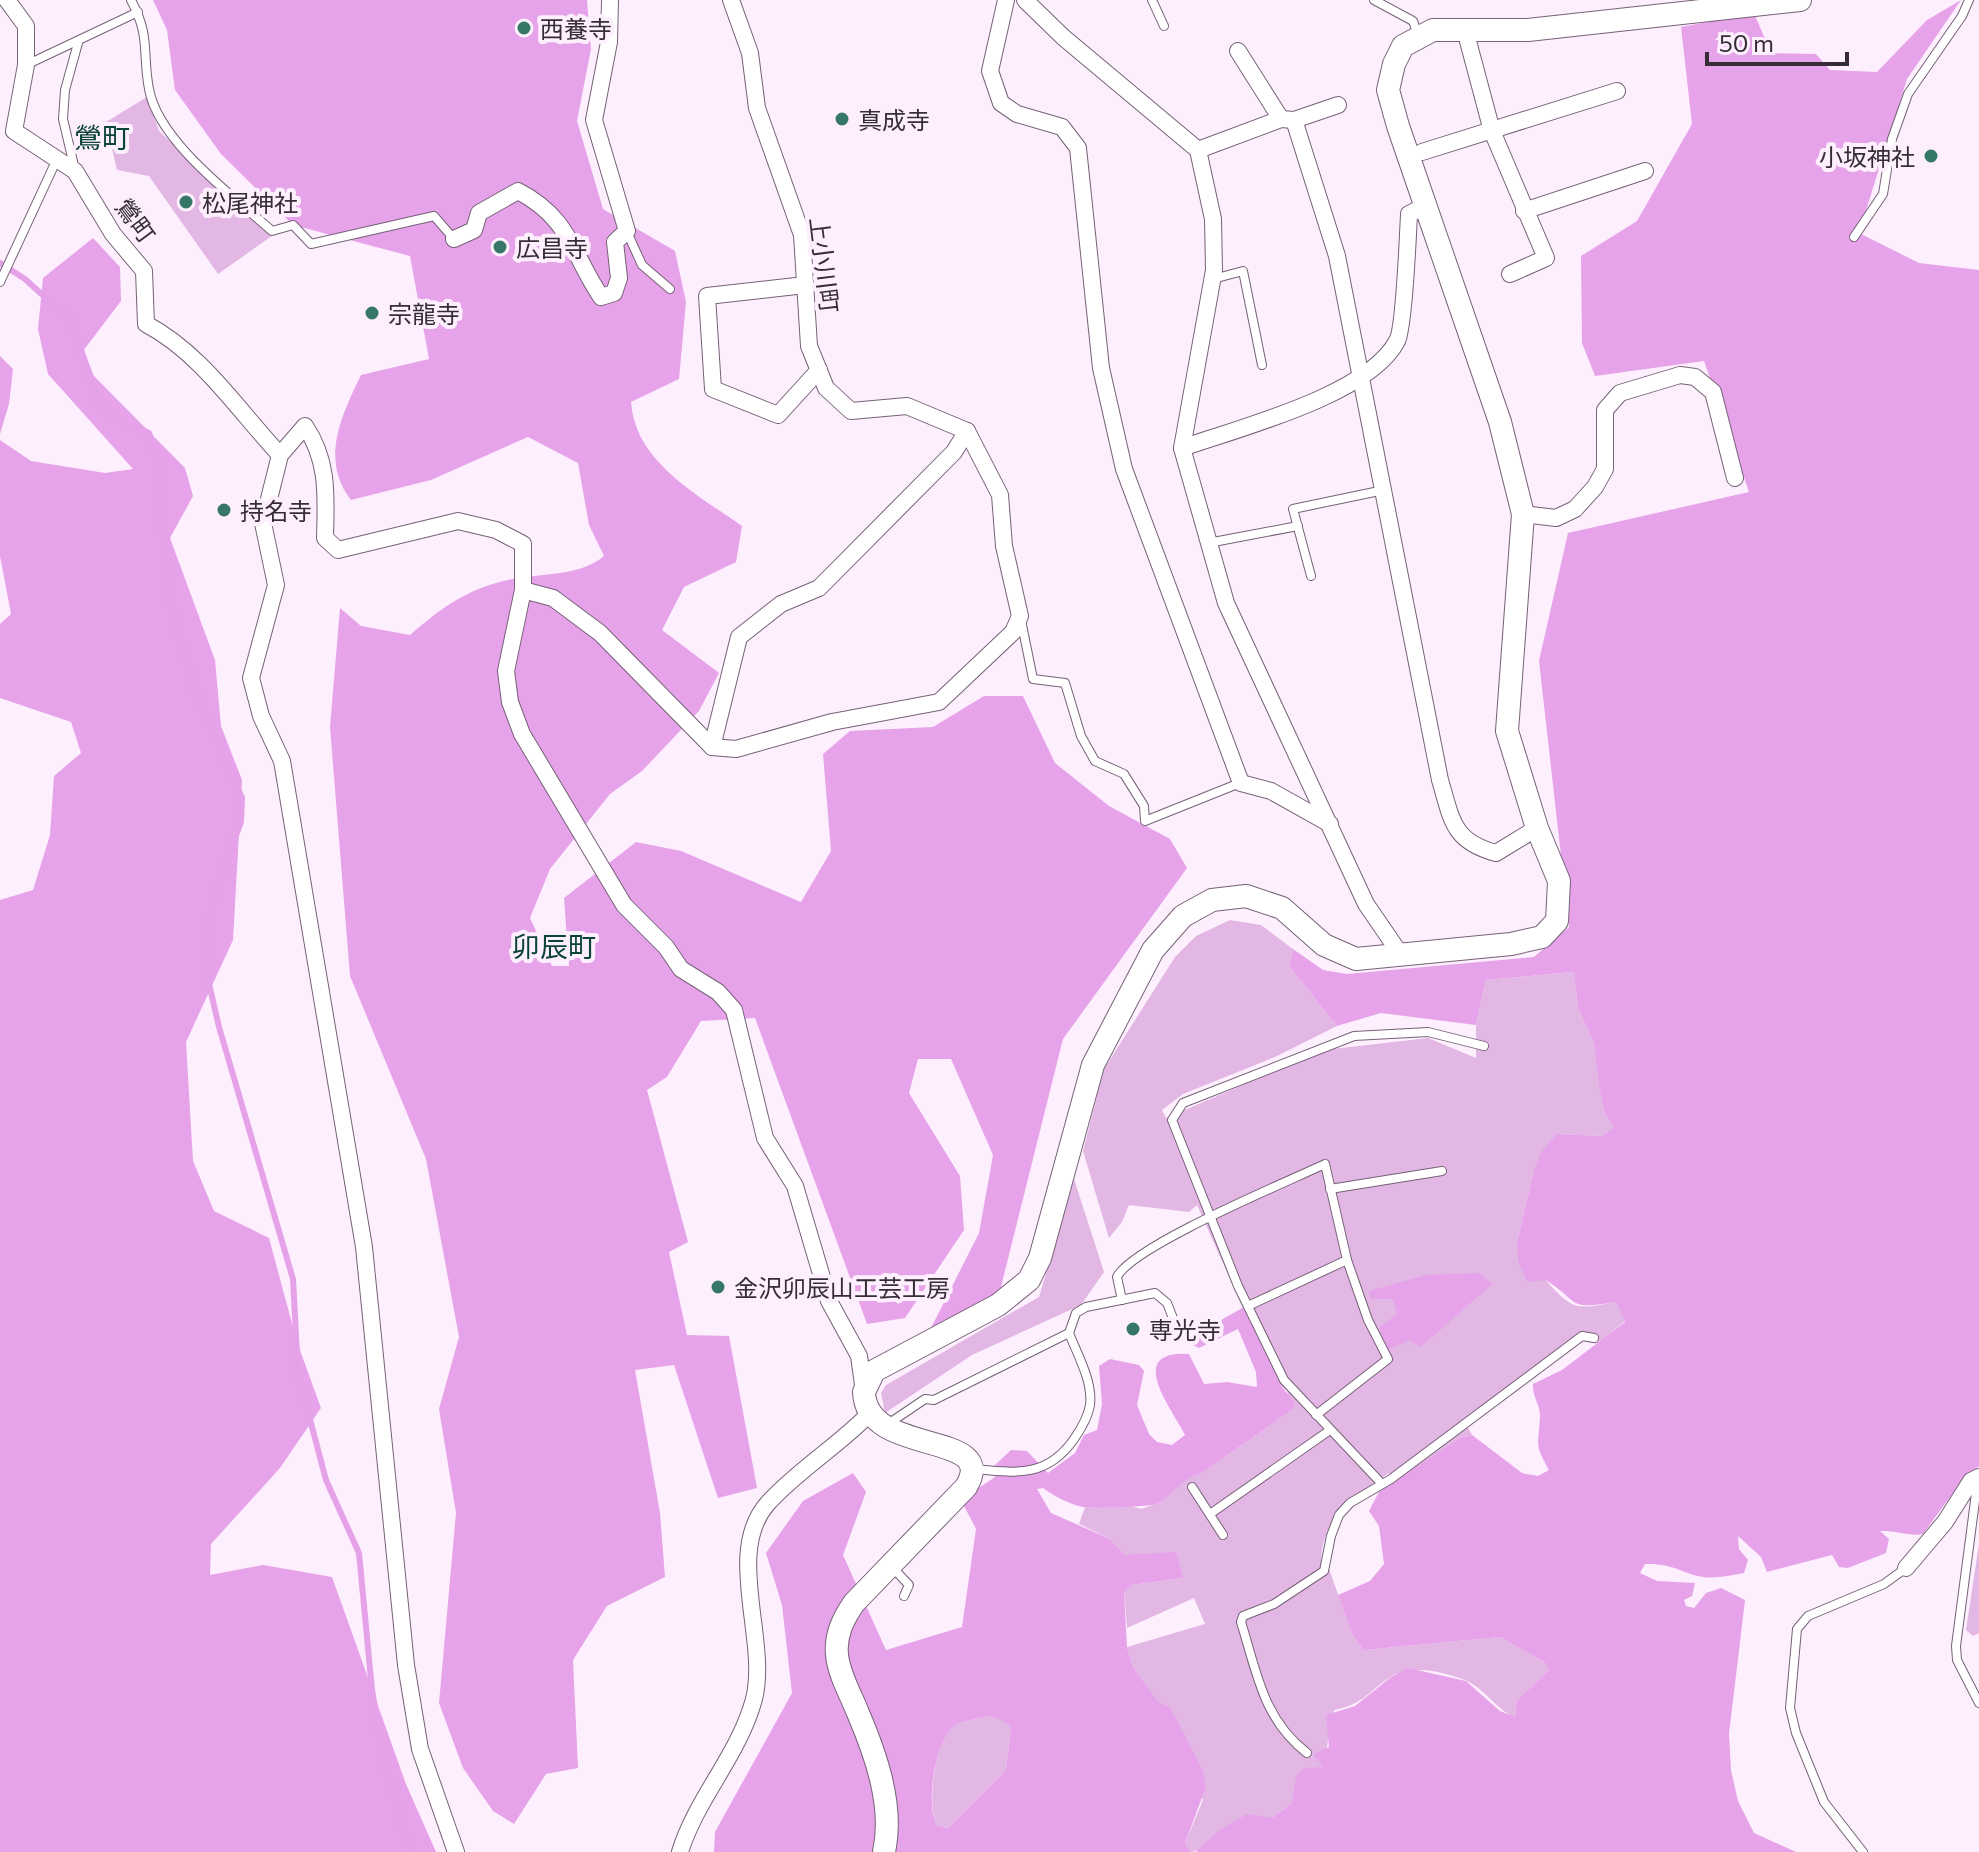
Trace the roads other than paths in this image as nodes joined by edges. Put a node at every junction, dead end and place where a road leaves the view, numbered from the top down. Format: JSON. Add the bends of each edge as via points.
{"nodes":[{"id":1,"x":7,"y":0,"type":"edge"},
{"id":2,"x":131,"y":0,"type":"edge"},
{"id":3,"x":610,"y":0,"type":"edge"},
{"id":4,"x":731,"y":0,"type":"edge"},
{"id":5,"x":1006,"y":0,"type":"edge"},
{"id":6,"x":1025,"y":0,"type":"edge"},
{"id":7,"x":1152,"y":0,"type":"edge"},
{"id":8,"x":1374,"y":0,"type":"edge"},
{"id":9,"x":1800,"y":0,"type":"edge"},
{"id":10,"x":1969,"y":0,"type":"edge"},
{"id":11,"x":138,"y":12,"type":"junction"},
{"id":12,"x":1164,"y":26,"type":"dead end"},
{"id":13,"x":1465,"y":30,"type":"junction"},
{"id":14,"x":1419,"y":35,"type":"junction"},
{"id":15,"x":78,"y":43,"type":"junction"},
{"id":16,"x":1238,"y":51,"type":"dead end"},
{"id":17,"x":26,"y":65,"type":"junction"},
{"id":18,"x":1617,"y":91,"type":"dead end"},
{"id":19,"x":1338,"y":105,"type":"dead end"},
{"id":20,"x":1288,"y":120,"type":"junction"},
{"id":21,"x":1492,"y":131,"type":"junction"},
{"id":22,"x":1198,"y":150,"type":"junction"},
{"id":23,"x":1422,"y":152,"type":"dead end"},
{"id":24,"x":57,"y":159,"type":"junction"},
{"id":25,"x":75,"y":171,"type":"junction"},
{"id":26,"x":1645,"y":171,"type":"dead end"},
{"id":27,"x":1425,"y":206,"type":"junction"},
{"id":28,"x":1524,"y":211,"type":"junction"},
{"id":29,"x":627,"y":231,"type":"junction"},
{"id":30,"x":1854,"y":237,"type":"dead end"},
{"id":31,"x":454,"y":239,"type":"joint"},
{"id":32,"x":1510,"y":274,"type":"dead end"},
{"id":33,"x":1212,"y":280,"type":"junction"},
{"id":34,"x":0,"y":282,"type":"edge"},
{"id":35,"x":805,"y":285,"type":"junction"},
{"id":36,"x":670,"y":289,"type":"dead end"},
{"id":37,"x":1262,"y":365,"type":"dead end"},
{"id":38,"x":819,"y":370,"type":"junction"},
{"id":39,"x":1363,"y":377,"type":"junction"},
{"id":40,"x":967,"y":431,"type":"junction"},
{"id":41,"x":1182,"y":448,"type":"junction"},
{"id":42,"x":280,"y":455,"type":"junction"},
{"id":43,"x":1735,"y":478,"type":"dead end"},
{"id":44,"x":1385,"y":490,"type":"junction"},
{"id":45,"x":1523,"y":514,"type":"junction"},
{"id":46,"x":1298,"y":526,"type":"junction"},
{"id":47,"x":1207,"y":543,"type":"junction"},
{"id":48,"x":1311,"y":576,"type":"dead end"},
{"id":49,"x":523,"y":590,"type":"junction"},
{"id":50,"x":1020,"y":616,"type":"junction"},
{"id":51,"x":712,"y":747,"type":"junction"},
{"id":52,"x":1241,"y":783,"type":"junction"},
{"id":53,"x":1331,"y":824,"type":"junction"},
{"id":54,"x":1537,"y":828,"type":"junction"},
{"id":55,"x":1401,"y":955,"type":"junction"},
{"id":56,"x":1484,"y":1046,"type":"dead end"},
{"id":57,"x":1442,"y":1171,"type":"dead end"},
{"id":58,"x":1330,"y":1189,"type":"junction"},
{"id":59,"x":1210,"y":1217,"type":"junction"},
{"id":60,"x":1347,"y":1260,"type":"junction"},
{"id":61,"x":1122,"y":1300,"type":"junction"},
{"id":62,"x":1248,"y":1306,"type":"junction"},
{"id":63,"x":1069,"y":1333,"type":"junction"},
{"id":64,"x":1180,"y":1336,"type":"dead end"},
{"id":65,"x":1594,"y":1338,"type":"dead end"},
{"id":66,"x":864,"y":1392,"type":"junction"},
{"id":67,"x":1316,"y":1415,"type":"junction"},
{"id":68,"x":876,"y":1420,"type":"junction"},
{"id":69,"x":1330,"y":1430,"type":"junction"},
{"id":70,"x":972,"y":1469,"type":"junction"},
{"id":71,"x":1979,"y":1477,"type":"edge"},
{"id":72,"x":1382,"y":1484,"type":"junction"},
{"id":73,"x":1192,"y":1487,"type":"dead end"},
{"id":74,"x":1210,"y":1514,"type":"junction"},
{"id":75,"x":1223,"y":1535,"type":"dead end"},
{"id":76,"x":892,"y":1567,"type":"junction"},
{"id":77,"x":1906,"y":1568,"type":"joint"},
{"id":78,"x":904,"y":1596,"type":"dead end"},
{"id":79,"x":1979,"y":1703,"type":"edge"},
{"id":80,"x":1307,"y":1753,"type":"dead end"},
{"id":81,"x":456,"y":1852,"type":"edge"},
{"id":82,"x":680,"y":1852,"type":"edge"},
{"id":83,"x":884,"y":1852,"type":"edge"},
{"id":84,"x":1863,"y":1852,"type":"edge"}],
"edges":[{"from":1,"to":17,"type":"street","name":"鶯町","via":[[26,26]]},
{"from":2,"to":11,"type":"lane"},
{"from":3,"to":29,"type":"street","via":[[609,42],[594,120]]},
{"from":4,"to":35,"type":"street","name":"上小川町","via":[[750,53],[757,108],[802,235]]},
{"from":5,"to":52,"type":"street","via":[[990,71],[1001,103],[1017,114],[1062,127],[1078,148],[1101,368],[1124,469]]},
{"from":6,"to":22,"type":"street"},
{"from":7,"to":12,"type":"lane"},
{"from":8,"to":14,"type":"lane","via":[[1413,21]]},
{"from":9,"to":13,"type":"street","via":[[1528,30]]},
{"from":10,"to":30,"type":"lane","via":[[1908,94],[1892,139],[1883,194]]},
{"from":11,"to":15,"type":"lane"},
{"from":11,"to":31,"type":"lane","via":[[148,46],[149,90],[164,129],[272,231],[293,225],[311,244],[434,216]]},
{"from":13,"to":14,"type":"street"},
{"from":13,"to":21,"type":"street"},
{"from":14,"to":27,"type":"street","via":[[1403,46],[1388,90]]},
{"from":15,"to":17,"type":"lane"},
{"from":15,"to":25,"type":"lane","via":[[63,119]]},
{"from":16,"to":20,"type":"street"},
{"from":17,"to":24,"type":"street","name":"鶯町","via":[[14,131]]},
{"from":18,"to":21,"type":"street"},
{"from":19,"to":20,"type":"street"},
{"from":20,"to":22,"type":"street"},
{"from":20,"to":39,"type":"street","via":[[1337,256]]},
{"from":21,"to":23,"type":"street"},
{"from":21,"to":28,"type":"street"},
{"from":22,"to":33,"type":"street","via":[[1213,219]]},
{"from":24,"to":25,"type":"street","name":"鶯町"},
{"from":24,"to":34,"type":"lane"},
{"from":25,"to":42,"type":"street","name":"鶯町","via":[[113,234],[144,271],[146,324],[171,337]]},
{"from":26,"to":28,"type":"street"},
{"from":27,"to":39,"type":"street","via":[[1409,214],[1398,341]]},
{"from":27,"to":45,"type":"street","via":[[1500,422]]},
{"from":28,"to":32,"type":"street","via":[[1546,258]]},
{"from":29,"to":31,"type":"street","via":[[615,242],[619,278],[614,293],[601,297],[557,220],[518,191],[479,213],[474,230]]},
{"from":29,"to":36,"type":"lane","via":[[642,265]]},
{"from":33,"to":37,"type":"lane","via":[[1243,271]]},
{"from":33,"to":41,"type":"street"},
{"from":35,"to":38,"type":"street","name":"上小川町","via":[[809,346]]},
{"from":35,"to":38,"type":"street","via":[[707,296],[713,389],[778,415]]},
{"from":38,"to":40,"type":"street","name":"上小川町","via":[[826,388],[851,411],[907,406]]},
{"from":39,"to":41,"type":"street","via":[[1339,393]]},
{"from":39,"to":44,"type":"street"},
{"from":40,"to":50,"type":"street","via":[[1000,495],[1004,546]]},
{"from":40,"to":51,"type":"street","via":[[954,452],[819,588],[781,604],[739,637]]},
{"from":41,"to":47,"type":"street"},
{"from":42,"to":49,"type":"street","via":[[305,426],[326,474],[325,538],[338,550],[458,521],[496,530],[523,544]]},
{"from":42,"to":81,"type":"street","via":[[263,523],[276,585],[251,678],[282,761],[362,1233],[406,1665],[420,1749]]},
{"from":43,"to":45,"type":"street","via":[[1713,392],[1695,377],[1680,375],[1620,393],[1605,410],[1605,469],[1575,509],[1556,518]]},
{"from":44,"to":46,"type":"lane","via":[[1293,509]]},
{"from":44,"to":54,"type":"street","via":[[1440,780],[1455,830],[1473,847],[1496,853]]},
{"from":45,"to":54,"type":"street","via":[[1507,731]]},
{"from":46,"to":47,"type":"lane"},
{"from":46,"to":48,"type":"lane"},
{"from":47,"to":53,"type":"street","via":[[1226,603]]},
{"from":49,"to":51,"type":"street","via":[[553,598],[600,633]]},
{"from":49,"to":66,"type":"street","via":[[506,671],[522,734],[624,905],[681,969],[718,992],[734,1010],[765,1138],[795,1186],[829,1301],[859,1356]]},
{"from":50,"to":51,"type":"street","via":[[1013,632],[939,702],[832,722],[736,749]]},
{"from":50,"to":52,"type":"lane","via":[[1033,679],[1065,683],[1081,736],[1095,761],[1124,774],[1144,806],[1145,821]]},
{"from":52,"to":53,"type":"street","via":[[1271,791]]},
{"from":53,"to":55,"type":"street","via":[[1366,904]]},
{"from":54,"to":55,"type":"street","via":[[1559,881],[1557,921],[1542,937]]},
{"from":55,"to":66,"type":"street","via":[[1356,959],[1324,945],[1282,908],[1246,896],[1212,900],[1183,916],[1153,950],[1093,1065],[1040,1258],[1029,1280],[998,1305],[874,1371]]},
{"from":56,"to":59,"type":"lane","via":[[1428,1032],[1354,1036],[1183,1103],[1172,1120]]},
{"from":57,"to":58,"type":"lane"},
{"from":58,"to":59,"type":"lane","via":[[1325,1164]]},
{"from":58,"to":60,"type":"lane"},
{"from":59,"to":61,"type":"lane","via":[[1128,1263],[1117,1277]]},
{"from":59,"to":62,"type":"lane"},
{"from":60,"to":62,"type":"lane"},
{"from":60,"to":67,"type":"lane","via":[[1388,1359]]},
{"from":61,"to":63,"type":"lane","via":[[1076,1313]]},
{"from":61,"to":64,"type":"lane","via":[[1162,1296]]},
{"from":62,"to":67,"type":"lane","via":[[1284,1380]]},
{"from":63,"to":68,"type":"lane","via":[[934,1400]]},
{"from":63,"to":70,"type":"lane","via":[[1090,1405],[1062,1457],[1033,1470]]},
{"from":65,"to":72,"type":"lane","via":[[1582,1336]]},
{"from":66,"to":68,"type":"street"},
{"from":67,"to":69,"type":"lane"},
{"from":68,"to":70,"type":"street","via":[[967,1455]]},
{"from":68,"to":82,"type":"street","via":[[766,1504],[748,1554],[755,1696],[740,1736],[690,1819]]},
{"from":69,"to":72,"type":"lane"},
{"from":69,"to":74,"type":"lane"},
{"from":70,"to":76,"type":"street","via":[[966,1487]]},
{"from":71,"to":77,"type":"street"},
{"from":71,"to":79,"type":"lane","via":[[1956,1646],[1957,1660]]},
{"from":72,"to":80,"type":"lane","via":[[1339,1515],[1324,1571],[1274,1604],[1243,1616],[1241,1622],[1275,1719]]},
{"from":73,"to":74,"type":"lane"},
{"from":74,"to":75,"type":"lane"},
{"from":76,"to":78,"type":"lane","via":[[909,1585]]},
{"from":76,"to":83,"type":"street","via":[[841,1622],[836,1653],[879,1768]]},
{"from":77,"to":84,"type":"lane","via":[[1884,1584],[1808,1616],[1797,1629],[1790,1708],[1796,1733],[1824,1802]]}]}
